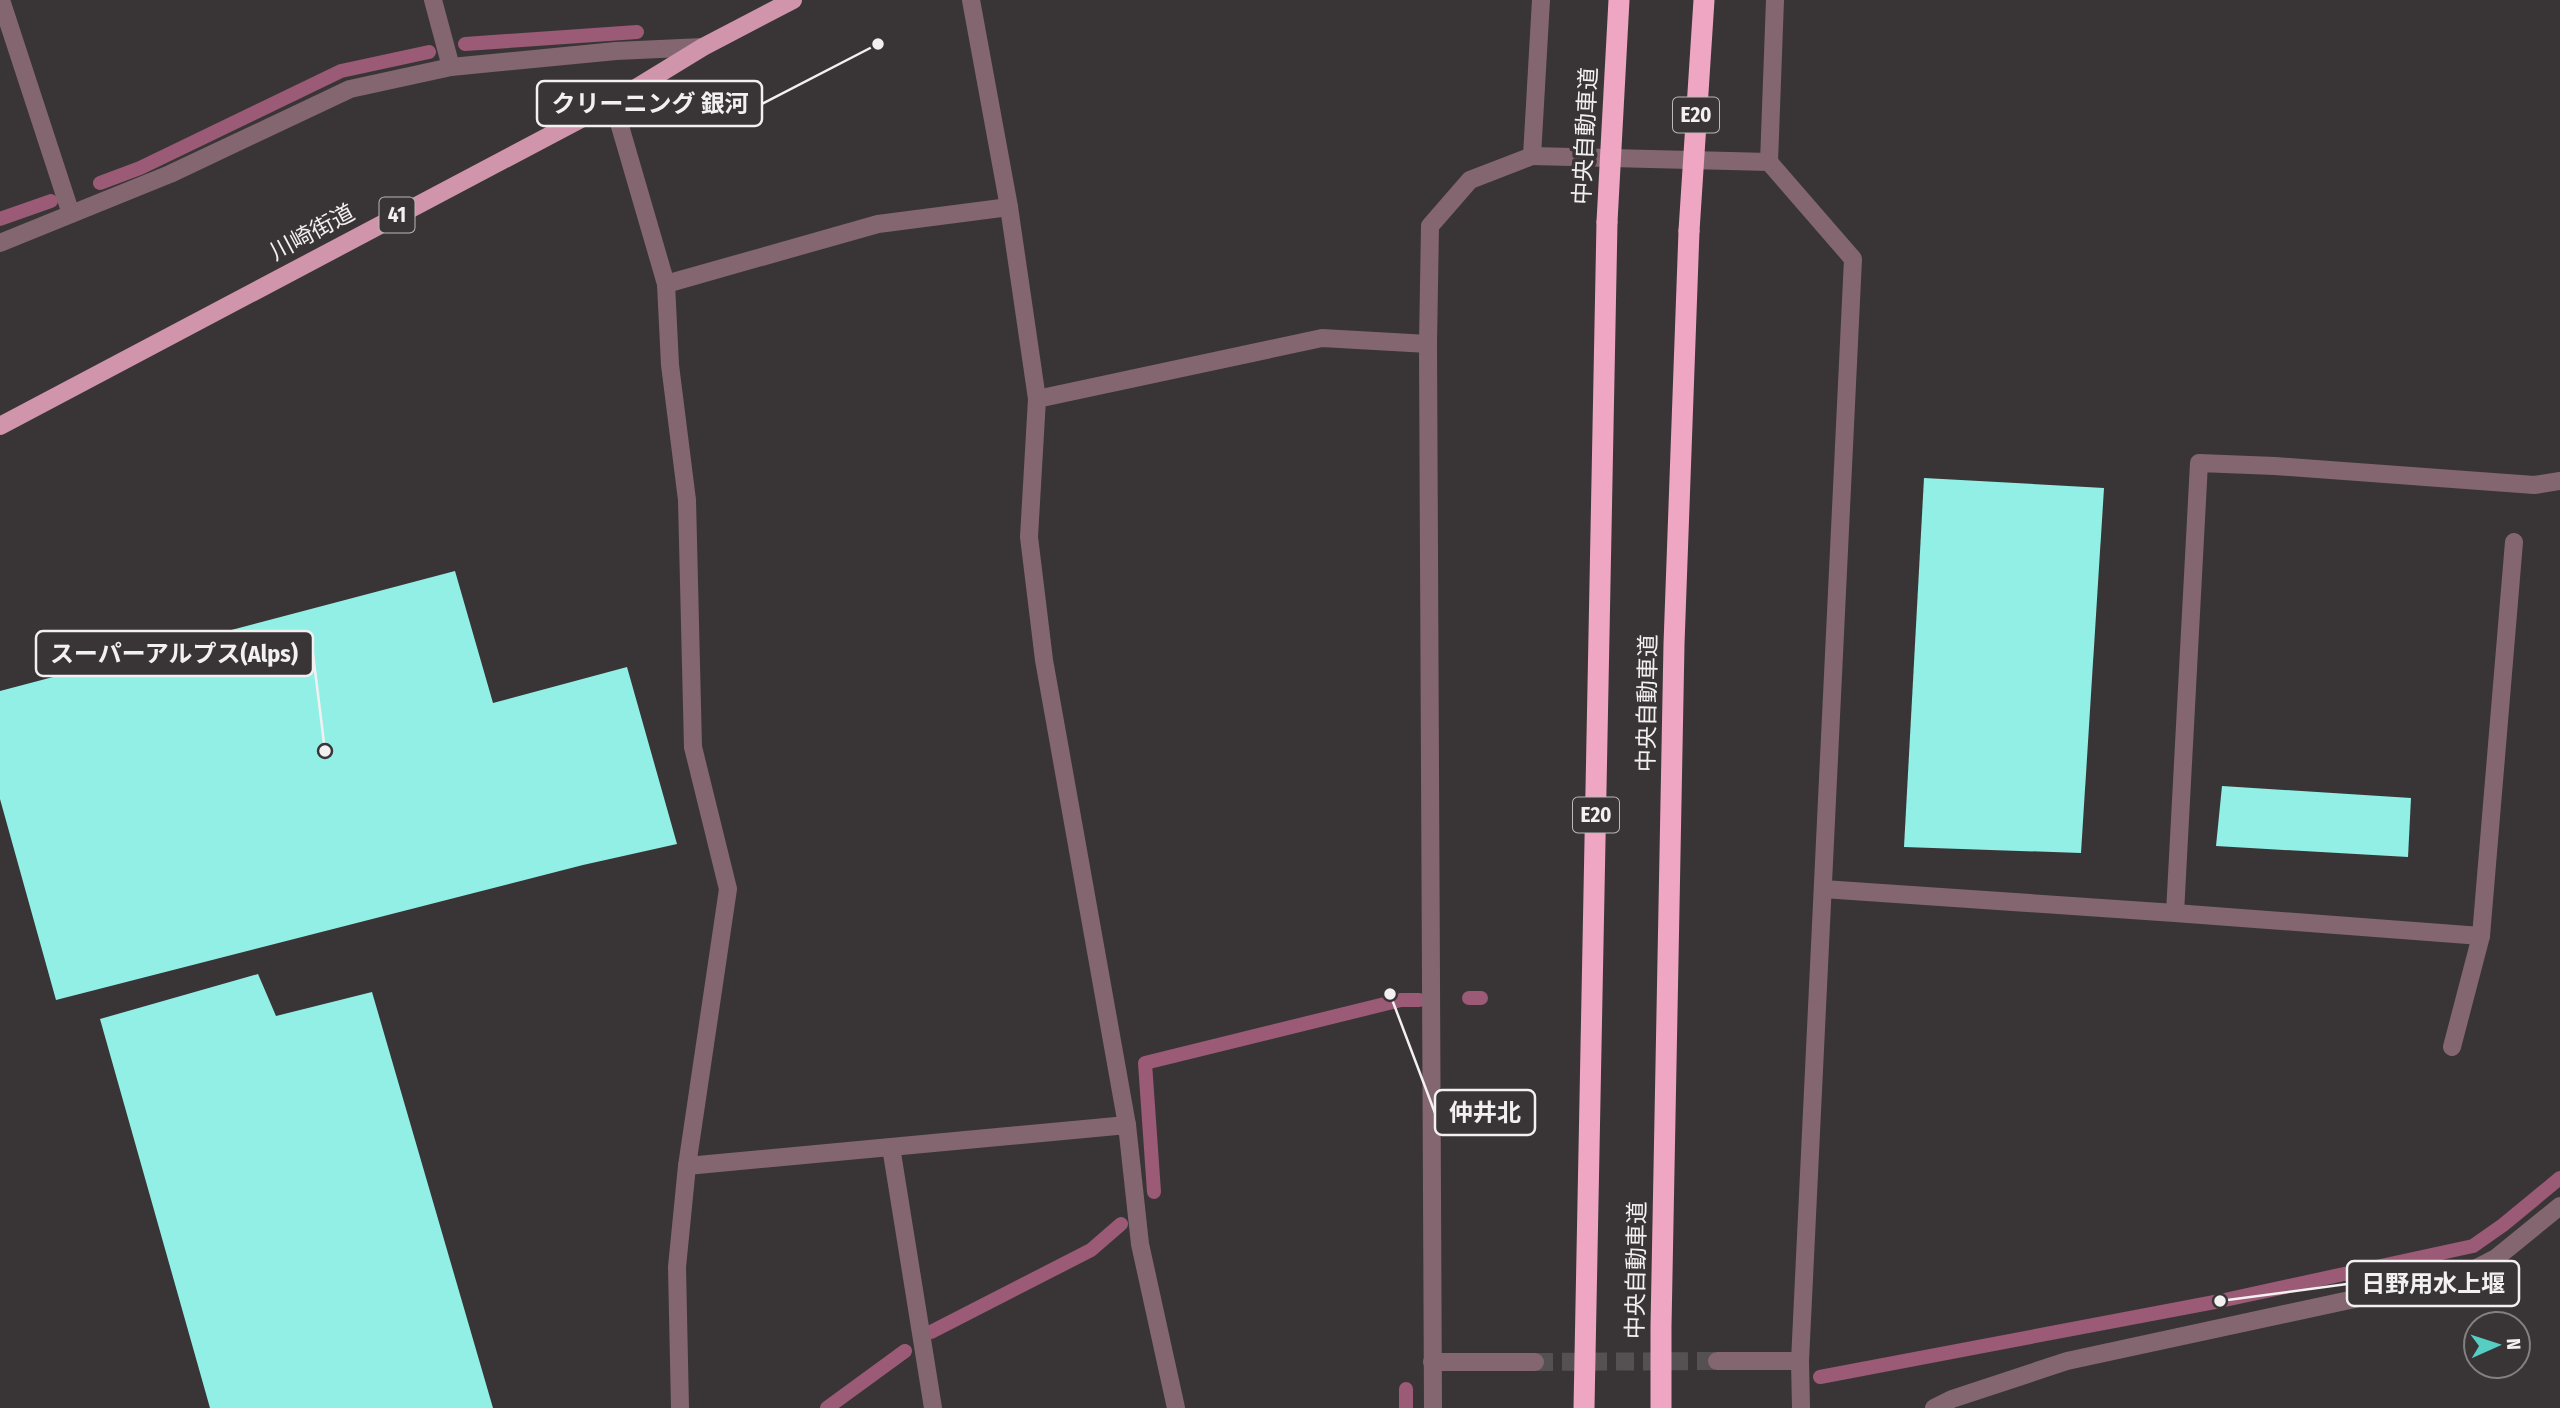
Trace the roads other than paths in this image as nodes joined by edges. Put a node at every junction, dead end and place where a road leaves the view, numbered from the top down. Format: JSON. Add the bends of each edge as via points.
{"nodes":[{"id":1,"x":1,"y":0,"type":"edge"},
{"id":2,"x":433,"y":0,"type":"edge"},
{"id":3,"x":793,"y":0,"type":"edge"},
{"id":4,"x":971,"y":0,"type":"edge"},
{"id":5,"x":1541,"y":0,"type":"edge"},
{"id":6,"x":1619,"y":0,"type":"edge"},
{"id":7,"x":1704,"y":0,"type":"edge"},
{"id":8,"x":1775,"y":0,"type":"edge"},
{"id":9,"x":703,"y":47,"type":"junction"},
{"id":10,"x":451,"y":67,"type":"junction"},
{"id":11,"x":613,"y":102,"type":"junction"},
{"id":12,"x":1532,"y":156,"type":"junction"},
{"id":13,"x":1769,"y":162,"type":"junction"},
{"id":14,"x":1009,"y":207,"type":"junction"},
{"id":15,"x":71,"y":215,"type":"junction"},
{"id":16,"x":0,"y":243,"type":"edge"},
{"id":17,"x":666,"y":284,"type":"junction"},
{"id":18,"x":1428,"y":344,"type":"junction"},
{"id":19,"x":1037,"y":399,"type":"junction"},
{"id":20,"x":0,"y":426,"type":"edge"},
{"id":21,"x":2560,"y":481,"type":"edge"},
{"id":22,"x":2514,"y":542,"type":"dead end"},
{"id":23,"x":1822,"y":889,"type":"junction"},
{"id":24,"x":2175,"y":913,"type":"junction"},
{"id":25,"x":2481,"y":936,"type":"junction"},
{"id":26,"x":2452,"y":1047,"type":"dead end"},
{"id":27,"x":1127,"y":1125,"type":"junction"},
{"id":28,"x":891,"y":1147,"type":"junction"},
{"id":29,"x":687,"y":1166,"type":"junction"},
{"id":30,"x":2560,"y":1206,"type":"edge"},
{"id":31,"x":1717,"y":1361,"type":"tunnel mouth"},
{"id":32,"x":1800,"y":1361,"type":"junction"},
{"id":33,"x":1432,"y":1362,"type":"junction"},
{"id":34,"x":1535,"y":1362,"type":"tunnel mouth"},
{"id":35,"x":680,"y":1408,"type":"edge"},
{"id":36,"x":933,"y":1408,"type":"edge"},
{"id":37,"x":1176,"y":1408,"type":"edge"},
{"id":38,"x":1433,"y":1408,"type":"edge"},
{"id":39,"x":1584,"y":1408,"type":"edge"},
{"id":40,"x":1661,"y":1408,"type":"edge"},
{"id":41,"x":1801,"y":1408,"type":"edge"},
{"id":42,"x":1934,"y":1408,"type":"edge"}],
"edges":[{"from":1,"to":15,"type":"street"},
{"from":2,"to":10,"type":"street"},
{"from":3,"to":9,"type":"main road","name":"川崎街道","number":"41"},
{"from":4,"to":14,"type":"street"},
{"from":5,"to":12,"type":"street"},
{"from":6,"to":39,"type":"highway","name":"中央自動車道","number":"E20","bridge":true,"via":[[1607,222]]},
{"from":7,"to":40,"type":"highway","name":"中央自動車道","number":"E20","bridge":true,"via":[[1689,230],[1674,644]]},
{"from":8,"to":13,"type":"street"},
{"from":9,"to":10,"type":"street"},
{"from":9,"to":11,"type":"main road","name":"川崎街道","number":"41"},
{"from":10,"to":15,"type":"street","via":[[350,89]]},
{"from":11,"to":17,"type":"street"},
{"from":11,"to":20,"type":"main road","name":"川崎街道","number":"41"},
{"from":12,"to":13,"type":"street"},
{"from":12,"to":18,"type":"street","via":[[1471,180],[1430,226]]},
{"from":13,"to":23,"type":"street","via":[[1853,259]]},
{"from":14,"to":17,"type":"street","via":[[878,224]]},
{"from":14,"to":19,"type":"street"},
{"from":15,"to":16,"type":"street"},
{"from":17,"to":29,"type":"street","via":[[670,365],[687,500],[692,747],[728,889]]},
{"from":18,"to":19,"type":"street","via":[[1322,338]]},
{"from":18,"to":33,"type":"street"},
{"from":19,"to":27,"type":"street","via":[[1029,537],[1044,660]]},
{"from":21,"to":24,"type":"street","via":[[2534,485],[2199,463]]},
{"from":22,"to":25,"type":"street"},
{"from":23,"to":24,"type":"street"},
{"from":23,"to":32,"type":"street"},
{"from":24,"to":25,"type":"street"},
{"from":25,"to":26,"type":"street"},
{"from":27,"to":28,"type":"street"},
{"from":27,"to":37,"type":"street","via":[[1140,1244]]},
{"from":28,"to":29,"type":"street"},
{"from":28,"to":36,"type":"street"},
{"from":29,"to":35,"type":"street","via":[[677,1267]]},
{"from":30,"to":42,"type":"street","via":[[2497,1258],[2461,1276],[2067,1362]]},
{"from":31,"to":32,"type":"street"},
{"from":32,"to":41,"type":"street"},
{"from":33,"to":34,"type":"street"},
{"from":33,"to":38,"type":"street"}]}
